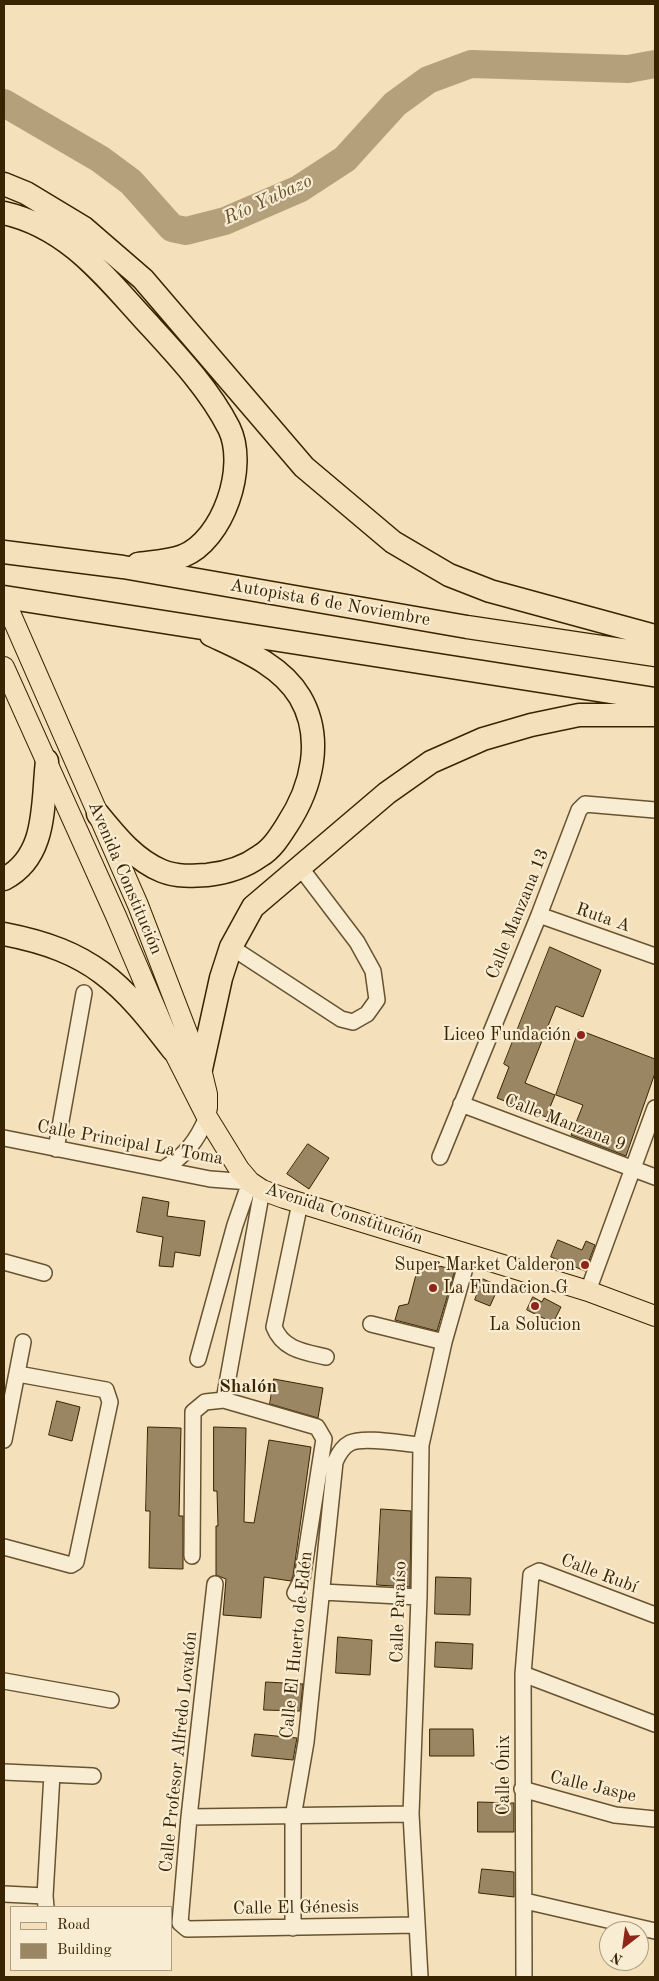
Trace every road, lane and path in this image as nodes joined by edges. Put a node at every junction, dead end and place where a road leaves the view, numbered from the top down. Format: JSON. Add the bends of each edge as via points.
{"nodes":[{"id":1,"x":4,"y":184,"type":"edge"},
{"id":2,"x":4,"y":214,"type":"edge"},
{"id":3,"x":4,"y":552,"type":"edge"},
{"id":4,"x":123,"y":567,"type":"junction"},
{"id":5,"x":4,"y":598,"type":"edge"},
{"id":6,"x":185,"y":623,"type":"junction"},
{"id":7,"x":655,"y":636,"type":"edge"},
{"id":8,"x":655,"y":655,"type":"edge"},
{"id":9,"x":4,"y":666,"type":"edge"},
{"id":10,"x":655,"y":699,"type":"edge"},
{"id":11,"x":655,"y":715,"type":"edge"},
{"id":12,"x":48,"y":761,"type":"junction"},
{"id":13,"x":655,"y":810,"type":"edge"},
{"id":14,"x":98,"y":814,"type":"junction"},
{"id":15,"x":300,"y":867,"type":"junction"},
{"id":16,"x":4,"y":879,"type":"edge"},
{"id":17,"x":539,"y":915,"type":"junction"},
{"id":18,"x":4,"y":934,"type":"edge"},
{"id":19,"x":231,"y":947,"type":"junction"},
{"id":20,"x":655,"y":956,"type":"edge"},
{"id":21,"x":84,"y":993,"type":"dead end"},
{"id":22,"x":173,"y":1050,"type":"junction"},
{"id":23,"x":201,"y":1069,"type":"junction"},
{"id":24,"x":461,"y":1104,"type":"junction"},
{"id":25,"x":655,"y":1108,"type":"edge"},
{"id":26,"x":207,"y":1117,"type":"junction"},
{"id":27,"x":5,"y":1141,"type":"edge"},
{"id":28,"x":56,"y":1149,"type":"junction"},
{"id":29,"x":440,"y":1157,"type":"dead end"},
{"id":30,"x":163,"y":1169,"type":"junction"},
{"id":31,"x":633,"y":1169,"type":"junction"},
{"id":32,"x":655,"y":1177,"type":"edge"},
{"id":33,"x":256,"y":1186,"type":"junction"},
{"id":34,"x":300,"y":1203,"type":"junction"},
{"id":35,"x":469,"y":1254,"type":"junction"},
{"id":36,"x":4,"y":1262,"type":"edge"},
{"id":37,"x":44,"y":1273,"type":"dead end"},
{"id":38,"x":588,"y":1291,"type":"junction"},
{"id":39,"x":655,"y":1316,"type":"edge"},
{"id":40,"x":371,"y":1324,"type":"dead end"},
{"id":41,"x":23,"y":1342,"type":"dead end"},
{"id":42,"x":444,"y":1342,"type":"junction"},
{"id":43,"x":326,"y":1357,"type":"dead end"},
{"id":44,"x":198,"y":1359,"type":"dead end"},
{"id":45,"x":18,"y":1374,"type":"junction"},
{"id":46,"x":224,"y":1400,"type":"junction"},
{"id":47,"x":4,"y":1438,"type":"edge"},
{"id":48,"x":421,"y":1445,"type":"junction"},
{"id":49,"x":4,"y":1547,"type":"edge"},
{"id":50,"x":192,"y":1556,"type":"dead end"},
{"id":51,"x":531,"y":1575,"type":"joint"},
{"id":52,"x":216,"y":1584,"type":"dead end"},
{"id":53,"x":322,"y":1592,"type":"junction"},
{"id":54,"x":295,"y":1593,"type":"dead end"},
{"id":55,"x":419,"y":1596,"type":"junction"},
{"id":56,"x":655,"y":1613,"type":"edge"},
{"id":57,"x":524,"y":1674,"type":"junction"},
{"id":58,"x":4,"y":1681,"type":"edge"},
{"id":59,"x":111,"y":1700,"type":"dead end"},
{"id":60,"x":655,"y":1724,"type":"edge"},
{"id":61,"x":4,"y":1772,"type":"edge"},
{"id":62,"x":52,"y":1774,"type":"junction"},
{"id":63,"x":93,"y":1776,"type":"dead end"},
{"id":64,"x":522,"y":1790,"type":"junction"},
{"id":65,"x":411,"y":1814,"type":"junction"},
{"id":66,"x":189,"y":1817,"type":"junction"},
{"id":67,"x":293,"y":1817,"type":"junction"},
{"id":68,"x":655,"y":1819,"type":"edge"},
{"id":69,"x":4,"y":1894,"type":"edge"},
{"id":70,"x":525,"y":1901,"type":"junction"},
{"id":71,"x":46,"y":1902,"type":"edge"},
{"id":72,"x":180,"y":1923,"type":"joint"},
{"id":73,"x":416,"y":1925,"type":"junction"},
{"id":74,"x":293,"y":1928,"type":"junction"},
{"id":75,"x":655,"y":1931,"type":"edge"},
{"id":76,"x":524,"y":1975,"type":"dead end"},
{"id":77,"x":420,"y":1977,"type":"edge"}],
"edges":[{"from":1,"to":7,"type":"highway","via":[[26,193],[84,228],[143,279],[304,467],[392,542],[450,575],[490,591]]},
{"from":2,"to":4,"type":"highway","via":[[26,218],[83,254],[203,386],[230,430],[234,477],[229,501],[218,524],[201,544],[183,556]]},
{"from":3,"to":4,"type":"highway","name":"Autopista 6 de Noviembre"},
{"from":4,"to":8,"type":"highway","name":"Autopista 6 de Noviembre","via":[[467,627]]},
{"from":5,"to":6,"type":"highway"},
{"from":5,"to":14,"type":"main road","name":"Avenida Constitución"},
{"from":6,"to":10,"type":"highway"},
{"from":6,"to":14,"type":"highway","via":[[265,663],[283,676],[300,696],[310,720],[313,747],[312,771],[306,790],[276,841],[261,856],[240,868],[216,874],[188,876],[163,871],[118,839]]},
{"from":9,"to":12,"type":"main road","name":"Avenida Constitución"},
{"from":11,"to":15,"type":"highway","via":[[579,715],[483,739],[431,762],[387,793]]},
{"from":12,"to":16,"type":"highway","via":[[34,851],[16,872]]},
{"from":12,"to":22,"type":"main road","name":"Avenida Constitución"},
{"from":13,"to":17,"type":"street","name":"Calle Manzana 13","via":[[586,804],[582,807]]},
{"from":14,"to":23,"type":"main road","name":"Avenida Constitución","via":[[138,905]]},
{"from":15,"to":19,"type":"highway","via":[[253,907]]},
{"from":15,"to":19,"type":"street","via":[[357,942],[373,970],[377,1000],[367,1014],[352,1022],[341,1019]]},
{"from":17,"to":20,"type":"street","name":"Ruta A"},
{"from":17,"to":24,"type":"street","name":"Calle Manzana 13"},
{"from":18,"to":22,"type":"highway","via":[[28,939],[96,967],[139,1006]]},
{"from":19,"to":23,"type":"highway"},
{"from":21,"to":28,"type":"street"},
{"from":22,"to":26,"type":"main road","name":"Avenida Constitución"},
{"from":23,"to":26,"type":"main road","name":"Avenida Constitución","via":[[207,1094]]},
{"from":24,"to":29,"type":"street","name":"Calle Manzana 13"},
{"from":24,"to":31,"type":"street","name":"Calle Manzana 9"},
{"from":25,"to":31,"type":"street"},
{"from":26,"to":30,"type":"street","via":[[200,1136],[189,1150]]},
{"from":26,"to":33,"type":"main road","name":"Avenida Constitución","via":[[239,1169]]},
{"from":27,"to":28,"type":"street","name":"Calle Principal La Toma"},
{"from":28,"to":30,"type":"street","name":"Calle Principal La Toma"},
{"from":30,"to":33,"type":"street","name":"Calle Principal La Toma"},
{"from":31,"to":32,"type":"street","name":"Calle Manzana 9"},
{"from":31,"to":38,"type":"street"},
{"from":33,"to":34,"type":"main road","name":"Avenida Constitución"},
{"from":33,"to":44,"type":"street","via":[[235,1225]]},
{"from":33,"to":46,"type":"street"},
{"from":34,"to":35,"type":"main road","name":"Avenida Constitución"},
{"from":34,"to":43,"type":"street","via":[[274,1327],[278,1338],[292,1348]]},
{"from":35,"to":38,"type":"main road","name":"Avenida Constitución"},
{"from":35,"to":42,"type":"street","name":"Calle Paraíso"},
{"from":36,"to":37,"type":"street"},
{"from":38,"to":39,"type":"main road","name":"Avenida Constitución"},
{"from":40,"to":42,"type":"street"},
{"from":41,"to":45,"type":"street"},
{"from":42,"to":48,"type":"street","name":"Calle Paraíso"},
{"from":45,"to":47,"type":"street"},
{"from":45,"to":49,"type":"street","via":[[106,1390],[110,1402],[76,1562],[72,1565]]},
{"from":46,"to":50,"type":"street","via":[[206,1402],[193,1412]]},
{"from":46,"to":54,"type":"street","via":[[317,1427],[324,1439],[302,1579]]},
{"from":48,"to":53,"type":"street","name":"Calle El Huerto de Edén","via":[[362,1441],[350,1443],[340,1452],[335,1462]]},
{"from":48,"to":55,"type":"street","name":"Calle Paraíso"},
{"from":51,"to":56,"type":"street","name":"Calle Rubí","via":[[539,1571]]},
{"from":51,"to":57,"type":"street","name":"Calle Ónix"},
{"from":52,"to":66,"type":"street","name":"Calle Profesor Alfredo Lovatón"},
{"from":53,"to":55,"type":"street"},
{"from":53,"to":67,"type":"street","name":"Calle El Huerto de Edén","via":[[306,1742]]},
{"from":55,"to":65,"type":"street","name":"Calle Paraíso"},
{"from":57,"to":60,"type":"street"},
{"from":57,"to":64,"type":"street","name":"Calle Ónix"},
{"from":58,"to":59,"type":"street"},
{"from":61,"to":62,"type":"street"},
{"from":62,"to":63,"type":"street"},
{"from":62,"to":71,"type":"street"},
{"from":64,"to":68,"type":"street","name":"Calle Jaspe","via":[[615,1815]]},
{"from":64,"to":70,"type":"street","name":"Calle Ónix"},
{"from":65,"to":67,"type":"street"},
{"from":65,"to":73,"type":"street","name":"Calle Paraíso"},
{"from":66,"to":67,"type":"street"},
{"from":66,"to":72,"type":"street","name":"Calle Profesor Alfredo Lovatón"},
{"from":67,"to":74,"type":"street","name":"Calle El Huerto de Edén"},
{"from":69,"to":71,"type":"street"},
{"from":70,"to":75,"type":"street"},
{"from":70,"to":76,"type":"street","name":"Calle Ónix"},
{"from":72,"to":74,"type":"street","name":"Calle El Génesis","via":[[186,1929]]},
{"from":73,"to":74,"type":"street","name":"Calle El Génesis"},
{"from":73,"to":77,"type":"street","name":"Calle Paraíso"}]}
